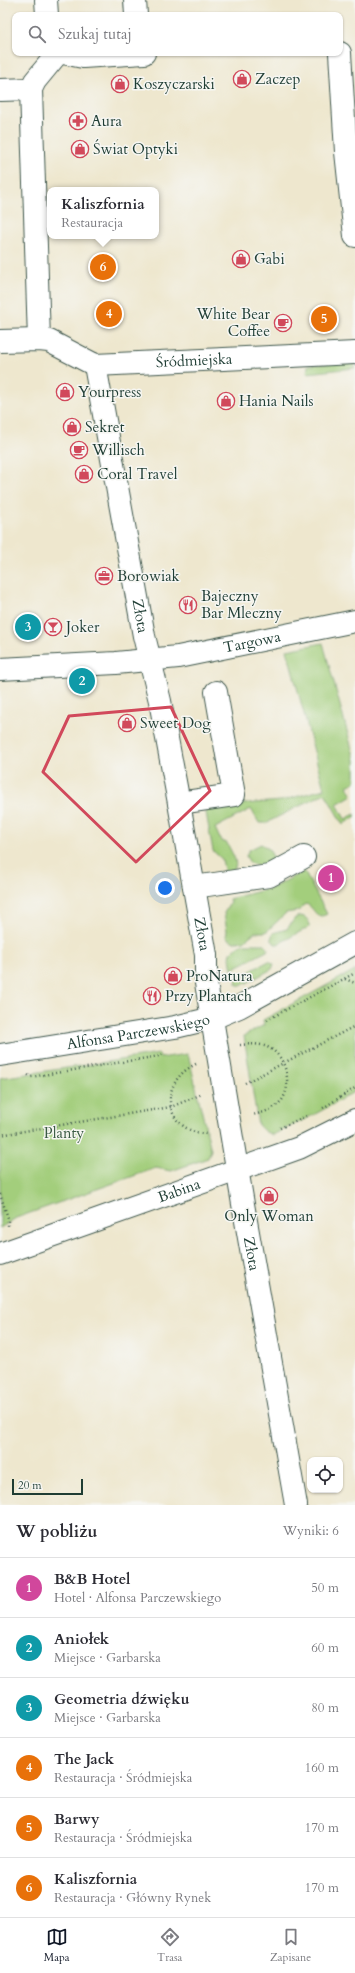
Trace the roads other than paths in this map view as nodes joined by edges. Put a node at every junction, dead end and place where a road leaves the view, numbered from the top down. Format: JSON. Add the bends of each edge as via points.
{"nodes":[{"id":1,"x":46,"y":0,"type":"edge"},
{"id":2,"x":135,"y":0,"type":"edge"},
{"id":3,"x":47,"y":12,"type":"edge"},
{"id":4,"x":136,"y":12,"type":"edge"},
{"id":5,"x":343,"y":49,"type":"edge"},
{"id":6,"x":355,"y":49,"type":"edge"},
{"id":7,"x":56,"y":56,"type":"edge"},
{"id":8,"x":77,"y":56,"type":"edge"},
{"id":9,"x":96,"y":56,"type":"edge"},
{"id":10,"x":340,"y":56,"type":"edge"},
{"id":11,"x":0,"y":90,"type":"edge"},
{"id":12,"x":31,"y":90,"type":"junction"},
{"id":13,"x":355,"y":236,"type":"edge"},
{"id":14,"x":38,"y":340,"type":"junction"},
{"id":15,"x":0,"y":341,"type":"edge"},
{"id":16,"x":355,"y":354,"type":"edge"},
{"id":17,"x":95,"y":365,"type":"junction"},
{"id":18,"x":355,"y":620,"type":"edge"},
{"id":19,"x":149,"y":660,"type":"junction"},
{"id":20,"x":0,"y":669,"type":"edge"},
{"id":21,"x":216,"y":692,"type":"dead end"},
{"id":22,"x":179,"y":803,"type":"junction"},
{"id":23,"x":304,"y":857,"type":"dead end"},
{"id":24,"x":194,"y":887,"type":"junction"},
{"id":25,"x":355,"y":943,"type":"edge"},
{"id":26,"x":213,"y":1018,"type":"junction"},
{"id":27,"x":0,"y":1055,"type":"edge"},
{"id":28,"x":355,"y":1120,"type":"edge"},
{"id":29,"x":237,"y":1170,"type":"junction"},
{"id":30,"x":0,"y":1254,"type":"edge"},
{"id":31,"x":296,"y":1505,"type":"edge"}],
"edges":[{"from":1,"to":3,"type":"street"},
{"from":2,"to":4,"type":"street"},
{"from":5,"to":6,"type":"street"},
{"from":7,"to":12,"type":"street","via":[[35,81]]},
{"from":8,"to":9,"type":"street"},
{"from":10,"to":13,"type":"street","via":[[346,152]]},
{"from":11,"to":12,"type":"street"},
{"from":12,"to":14,"type":"street"},
{"from":14,"to":15,"type":"street","name":"Śródmiejska"},
{"from":14,"to":17,"type":"street","name":"Śródmiejska","via":[[49,341]]},
{"from":16,"to":17,"type":"street","name":"Śródmiejska"},
{"from":17,"to":19,"type":"street","name":"Złota"},
{"from":18,"to":19,"type":"street","name":"Targowa","via":[[248,644]]},
{"from":19,"to":20,"type":"street","name":"Targowa"},
{"from":19,"to":22,"type":"street","name":"Złota","via":[[160,701]]},
{"from":21,"to":22,"type":"street","via":[[234,795]]},
{"from":22,"to":24,"type":"street","name":"Złota"},
{"from":23,"to":24,"type":"street","via":[[270,876]]},
{"from":24,"to":26,"type":"street","name":"Złota","via":[[206,955],[206,983]]},
{"from":25,"to":26,"type":"street","name":"Alfonsa Parczewskiego","via":[[239,1007]]},
{"from":26,"to":27,"type":"street","name":"Alfonsa Parczewskiego","via":[[175,1027]]},
{"from":26,"to":29,"type":"street","name":"Złota"},
{"from":28,"to":29,"type":"street","name":"Babina","via":[[298,1148]]},
{"from":29,"to":30,"type":"street","name":"Babina"},
{"from":29,"to":31,"type":"street","name":"Złota"}]}
